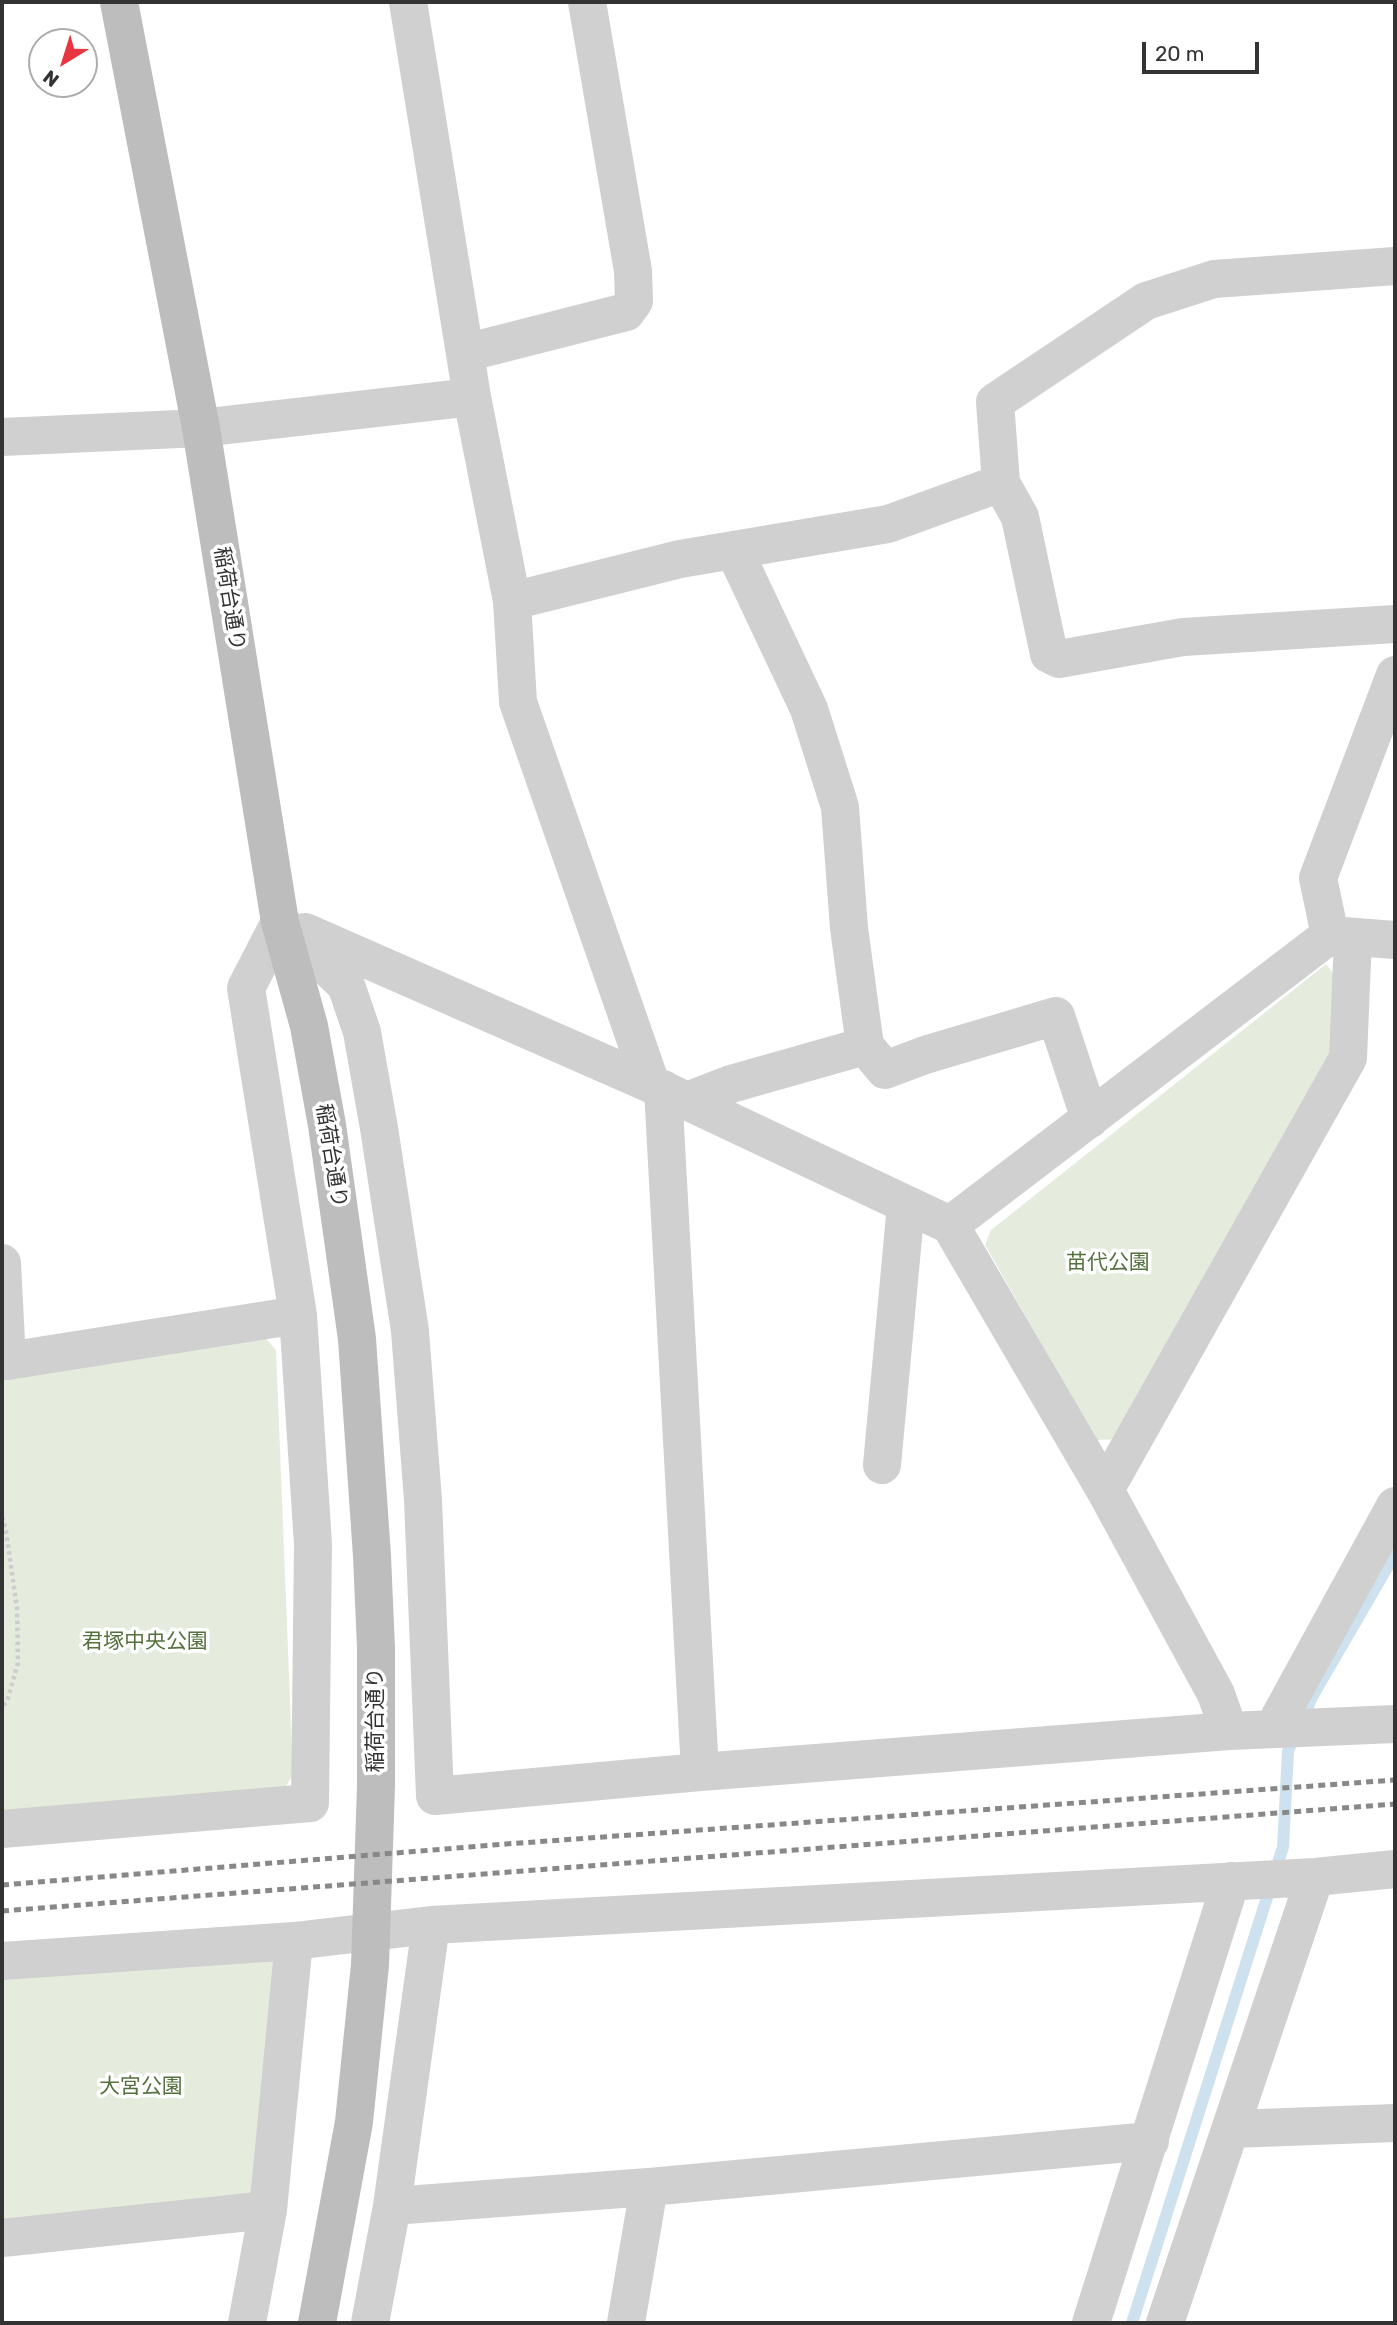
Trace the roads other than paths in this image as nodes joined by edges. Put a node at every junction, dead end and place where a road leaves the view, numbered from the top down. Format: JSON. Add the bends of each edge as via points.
{"nodes":[{"id":1,"x":119,"y":2,"type":"edge"},
{"id":2,"x":408,"y":2,"type":"edge"},
{"id":3,"x":587,"y":2,"type":"edge"},
{"id":4,"x":1395,"y":266,"type":"edge"},
{"id":5,"x":465,"y":353,"type":"junction"},
{"id":6,"x":472,"y":397,"type":"junction"},
{"id":7,"x":201,"y":428,"type":"junction"},
{"id":8,"x":2,"y":437,"type":"edge"},
{"id":9,"x":1001,"y":483,"type":"junction"},
{"id":10,"x":734,"y":550,"type":"junction"},
{"id":11,"x":512,"y":601,"type":"junction"},
{"id":12,"x":1395,"y":624,"type":"edge"},
{"id":13,"x":1395,"y":675,"type":"edge"},
{"id":14,"x":280,"y":922,"type":"junction"},
{"id":15,"x":1341,"y":936,"type":"junction"},
{"id":16,"x":1395,"y":940,"type":"edge"},
{"id":17,"x":865,"y":1046,"type":"junction"},
{"id":18,"x":667,"y":1091,"type":"junction"},
{"id":19,"x":1090,"y":1119,"type":"junction"},
{"id":20,"x":906,"y":1205,"type":"junction"},
{"id":21,"x":950,"y":1225,"type":"junction"},
{"id":22,"x":2,"y":1263,"type":"edge"},
{"id":23,"x":298,"y":1315,"type":"junction"},
{"id":24,"x":882,"y":1465,"type":"dead end"},
{"id":25,"x":1105,"y":1490,"type":"junction"},
{"id":26,"x":1395,"y":1506,"type":"edge"},
{"id":27,"x":1395,"y":1724,"type":"edge"},
{"id":28,"x":1273,"y":1729,"type":"junction"},
{"id":29,"x":1229,"y":1731,"type":"junction"},
{"id":30,"x":701,"y":1772,"type":"junction"},
{"id":31,"x":2,"y":1829,"type":"edge"},
{"id":32,"x":1395,"y":1869,"type":"edge"},
{"id":33,"x":1315,"y":1877,"type":"junction"},
{"id":34,"x":1231,"y":1881,"type":"junction"},
{"id":35,"x":431,"y":1924,"type":"junction"},
{"id":36,"x":294,"y":1941,"type":"junction"},
{"id":37,"x":2,"y":1961,"type":"edge"},
{"id":38,"x":1395,"y":2123,"type":"edge"},
{"id":39,"x":1232,"y":2129,"type":"junction"},
{"id":40,"x":1150,"y":2141,"type":"junction"},
{"id":41,"x":649,"y":2187,"type":"junction"},
{"id":42,"x":393,"y":2206,"type":"junction"},
{"id":43,"x":268,"y":2210,"type":"junction"},
{"id":44,"x":2,"y":2238,"type":"edge"},
{"id":45,"x":247,"y":2323,"type":"edge"},
{"id":46,"x":317,"y":2323,"type":"edge"},
{"id":47,"x":370,"y":2323,"type":"edge"},
{"id":48,"x":626,"y":2323,"type":"edge"},
{"id":49,"x":1091,"y":2323,"type":"edge"},
{"id":50,"x":1165,"y":2323,"type":"edge"}],
"edges":[{"from":1,"to":7,"type":"street","name":"稲荷台通り"},
{"from":2,"to":5,"type":"street"},
{"from":3,"to":5,"type":"street","via":[[633,271],[634,301],[626,312]]},
{"from":4,"to":9,"type":"street","via":[[1214,279],[1146,301],[995,402]]},
{"from":5,"to":6,"type":"street"},
{"from":6,"to":7,"type":"street"},
{"from":6,"to":11,"type":"street"},
{"from":7,"to":8,"type":"street"},
{"from":7,"to":14,"type":"street","name":"稲荷台通り"},
{"from":9,"to":10,"type":"street","via":[[888,524]]},
{"from":9,"to":12,"type":"street","via":[[1020,517],[1049,654],[1059,659],[1183,638]]},
{"from":10,"to":11,"type":"street"},
{"from":10,"to":17,"type":"street","via":[[809,709],[841,807],[849,928]]},
{"from":11,"to":18,"type":"street","via":[[518,702]]},
{"from":13,"to":15,"type":"street","via":[[1318,878]]},
{"from":14,"to":18,"type":"street"},
{"from":14,"to":23,"type":"street","via":[[247,988]]},
{"from":14,"to":30,"type":"street","via":[[346,985],[362,1032],[410,1331],[423,1500],[435,1797]]},
{"from":14,"to":46,"type":"street","name":"稲荷台通り","via":[[309,1026],[345,1248],[357,1339],[376,1648],[370,1965],[354,2122]]},
{"from":15,"to":16,"type":"street"},
{"from":15,"to":19,"type":"street"},
{"from":15,"to":25,"type":"street","via":[[1348,1058]]},
{"from":17,"to":18,"type":"street","via":[[731,1084]]},
{"from":17,"to":19,"type":"street","via":[[885,1070],[1056,1016]]},
{"from":18,"to":20,"type":"street"},
{"from":18,"to":30,"type":"street"},
{"from":19,"to":21,"type":"street"},
{"from":20,"to":21,"type":"street"},
{"from":20,"to":24,"type":"street"},
{"from":21,"to":25,"type":"street"},
{"from":22,"to":23,"type":"street","via":[[7,1361]]},
{"from":23,"to":31,"type":"street","via":[[313,1544],[310,1803]]},
{"from":25,"to":29,"type":"street","via":[[1216,1694]]},
{"from":26,"to":28,"type":"street"},
{"from":27,"to":28,"type":"street"},
{"from":28,"to":29,"type":"street"},
{"from":29,"to":30,"type":"street"},
{"from":32,"to":33,"type":"street"},
{"from":33,"to":34,"type":"street"},
{"from":33,"to":39,"type":"street"},
{"from":34,"to":35,"type":"street"},
{"from":34,"to":40,"type":"street"},
{"from":35,"to":36,"type":"street"},
{"from":35,"to":42,"type":"street"},
{"from":36,"to":37,"type":"street"},
{"from":36,"to":43,"type":"street"},
{"from":38,"to":39,"type":"street"},
{"from":39,"to":50,"type":"street"},
{"from":40,"to":41,"type":"street"},
{"from":40,"to":49,"type":"street"},
{"from":41,"to":42,"type":"street"},
{"from":41,"to":48,"type":"street"},
{"from":42,"to":47,"type":"street"},
{"from":43,"to":44,"type":"street"},
{"from":43,"to":45,"type":"street"}]}
